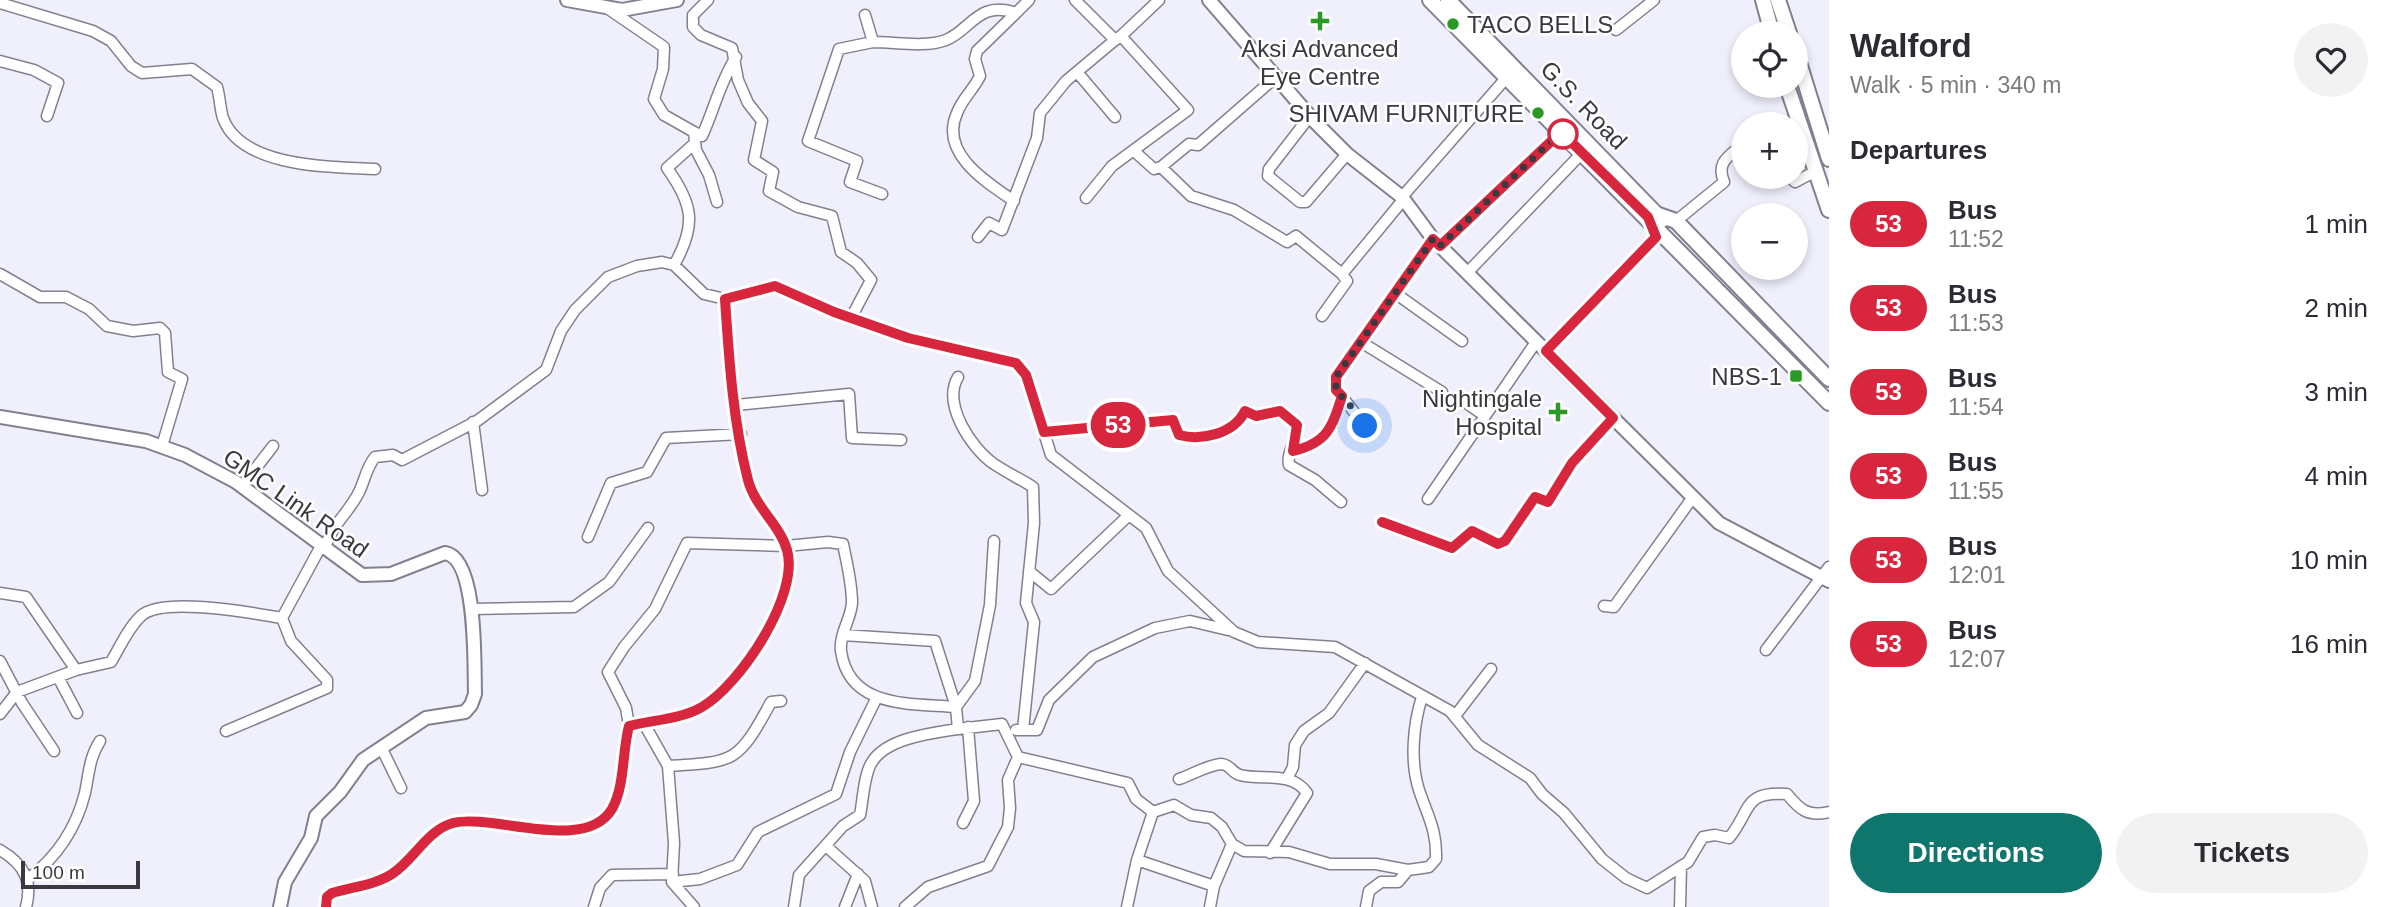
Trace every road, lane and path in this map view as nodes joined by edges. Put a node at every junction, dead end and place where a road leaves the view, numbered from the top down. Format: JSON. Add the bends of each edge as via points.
{"nodes":[{"id":1,"x":567,"y":0,"type":"edge"},
{"id":2,"x":677,"y":0,"type":"edge"},
{"id":3,"x":708,"y":0,"type":"edge"},
{"id":4,"x":1029,"y":0,"type":"edge"},
{"id":5,"x":1075,"y":0,"type":"edge"},
{"id":6,"x":1159,"y":0,"type":"edge"},
{"id":7,"x":1209,"y":0,"type":"edge"},
{"id":8,"x":1430,"y":0,"type":"edge"},
{"id":9,"x":1448,"y":0,"type":"edge"},
{"id":10,"x":1654,"y":0,"type":"edge"},
{"id":11,"x":0,"y":3,"type":"edge"},
{"id":12,"x":1771,"y":3,"type":"edge"},
{"id":13,"x":607,"y":8,"type":"junction"},
{"id":14,"x":1016,"y":13,"type":"junction"},
{"id":15,"x":865,"y":15,"type":"dead end"},
{"id":16,"x":1772,"y":21,"type":"edge"},
{"id":17,"x":1776,"y":21,"type":"edge"},
{"id":18,"x":1782,"y":21,"type":"edge"},
{"id":19,"x":1616,"y":30,"type":"dead end"},
{"id":20,"x":1118,"y":38,"type":"junction"},
{"id":21,"x":873,"y":42,"type":"junction"},
{"id":22,"x":736,"y":57,"type":"junction"},
{"id":23,"x":0,"y":61,"type":"edge"},
{"id":24,"x":1077,"y":72,"type":"junction"},
{"id":25,"x":1507,"y":76,"type":"junction"},
{"id":26,"x":1276,"y":77,"type":"junction"},
{"id":27,"x":1808,"y":92,"type":"edge"},
{"id":28,"x":1791,"y":98,"type":"edge"},
{"id":29,"x":1802,"y":98,"type":"edge"},
{"id":30,"x":47,"y":116,"type":"dead end"},
{"id":31,"x":1310,"y":116,"type":"junction"},
{"id":32,"x":1115,"y":117,"type":"dead end"},
{"id":33,"x":1561,"y":132,"type":"junction"},
{"id":34,"x":695,"y":138,"type":"junction"},
{"id":35,"x":1134,"y":150,"type":"junction"},
{"id":36,"x":1582,"y":153,"type":"junction"},
{"id":37,"x":1731,"y":154,"type":"edge"},
{"id":38,"x":1347,"y":155,"type":"junction"},
{"id":39,"x":1829,"y":159,"type":"edge"},
{"id":40,"x":1161,"y":167,"type":"junction"},
{"id":41,"x":375,"y":169,"type":"dead end"},
{"id":42,"x":1816,"y":171,"type":"junction"},
{"id":43,"x":1808,"y":175,"type":"edge"},
{"id":44,"x":1829,"y":181,"type":"edge"},
{"id":45,"x":882,"y":194,"type":"dead end"},
{"id":46,"x":1086,"y":198,"type":"dead end"},
{"id":47,"x":1403,"y":199,"type":"junction"},
{"id":48,"x":1014,"y":201,"type":"junction"},
{"id":49,"x":717,"y":202,"type":"dead end"},
{"id":50,"x":1829,"y":210,"type":"edge"},
{"id":51,"x":1651,"y":215,"type":"junction"},
{"id":52,"x":1666,"y":229,"type":"junction"},
{"id":53,"x":978,"y":237,"type":"dead end"},
{"id":54,"x":1437,"y":243,"type":"junction"},
{"id":55,"x":674,"y":265,"type":"junction"},
{"id":56,"x":1467,"y":273,"type":"junction"},
{"id":57,"x":0,"y":274,"type":"edge"},
{"id":58,"x":1342,"y":274,"type":"junction"},
{"id":59,"x":1395,"y":293,"type":"junction"},
{"id":60,"x":725,"y":299,"type":"junction"},
{"id":61,"x":1322,"y":316,"type":"dead end"},
{"id":62,"x":851,"y":318,"type":"junction"},
{"id":63,"x":1462,"y":341,"type":"dead end"},
{"id":64,"x":1361,"y":342,"type":"junction"},
{"id":65,"x":1536,"y":342,"type":"junction"},
{"id":66,"x":1546,"y":351,"type":"junction"},
{"id":67,"x":958,"y":377,"type":"dead end"},
{"id":68,"x":1829,"y":379,"type":"edge"},
{"id":69,"x":1829,"y":391,"type":"edge"},
{"id":70,"x":1442,"y":392,"type":"dead end"},
{"id":71,"x":1342,"y":396,"type":"junction"},
{"id":72,"x":1459,"y":398,"type":"dead end"},
{"id":73,"x":1829,"y":403,"type":"edge"},
{"id":74,"x":736,"y":405,"type":"junction"},
{"id":75,"x":1829,"y":412,"type":"edge"},
{"id":76,"x":1485,"y":416,"type":"junction"},
{"id":77,"x":0,"y":417,"type":"edge"},
{"id":78,"x":1613,"y":418,"type":"junction"},
{"id":79,"x":473,"y":422,"type":"junction"},
{"id":80,"x":1365,"y":426,"type":"dead end"},
{"id":81,"x":1044,"y":432,"type":"junction"},
{"id":82,"x":741,"y":434,"type":"junction"},
{"id":83,"x":901,"y":440,"type":"dead end"},
{"id":84,"x":162,"y":446,"type":"junction"},
{"id":85,"x":273,"y":446,"type":"dead end"},
{"id":86,"x":1293,"y":451,"type":"junction"},
{"id":87,"x":242,"y":486,"type":"junction"},
{"id":88,"x":482,"y":490,"type":"dead end"},
{"id":89,"x":1693,"y":497,"type":"junction"},
{"id":90,"x":1428,"y":499,"type":"dead end"},
{"id":91,"x":1341,"y":502,"type":"dead end"},
{"id":92,"x":1129,"y":515,"type":"junction"},
{"id":93,"x":1382,"y":522,"type":"dead end"},
{"id":94,"x":648,"y":528,"type":"dead end"},
{"id":95,"x":588,"y":537,"type":"dead end"},
{"id":96,"x":994,"y":541,"type":"dead end"},
{"id":97,"x":786,"y":546,"type":"junction"},
{"id":98,"x":323,"y":548,"type":"junction"},
{"id":99,"x":1029,"y":571,"type":"junction"},
{"id":100,"x":1826,"y":575,"type":"edge"},
{"id":101,"x":0,"y":593,"type":"edge"},
{"id":102,"x":1604,"y":606,"type":"dead end"},
{"id":103,"x":472,"y":609,"type":"junction"},
{"id":104,"x":282,"y":618,"type":"junction"},
{"id":105,"x":1234,"y":632,"type":"junction"},
{"id":106,"x":843,"y":635,"type":"junction"},
{"id":107,"x":1766,"y":650,"type":"dead end"},
{"id":108,"x":0,"y":661,"type":"edge"},
{"id":109,"x":1365,"y":663,"type":"junction"},
{"id":110,"x":1491,"y":669,"type":"dead end"},
{"id":111,"x":76,"y":670,"type":"junction"},
{"id":112,"x":58,"y":677,"type":"junction"},
{"id":113,"x":17,"y":692,"type":"junction"},
{"id":114,"x":877,"y":697,"type":"junction"},
{"id":115,"x":1422,"y":697,"type":"junction"},
{"id":116,"x":781,"y":701,"type":"dead end"},
{"id":117,"x":956,"y":707,"type":"junction"},
{"id":118,"x":78,"y":713,"type":"dead end"},
{"id":119,"x":0,"y":714,"type":"edge"},
{"id":120,"x":1455,"y":716,"type":"junction"},
{"id":121,"x":643,"y":722,"type":"junction"},
{"id":122,"x":629,"y":726,"type":"junction"},
{"id":123,"x":963,"y":728,"type":"junction"},
{"id":124,"x":1006,"y":728,"type":"junction"},
{"id":125,"x":1023,"y":730,"type":"junction"},
{"id":126,"x":226,"y":731,"type":"dead end"},
{"id":127,"x":100,"y":741,"type":"dead end"},
{"id":128,"x":382,"y":749,"type":"junction"},
{"id":129,"x":54,"y":751,"type":"dead end"},
{"id":130,"x":1018,"y":757,"type":"junction"},
{"id":131,"x":668,"y":766,"type":"junction"},
{"id":132,"x":1179,"y":779,"type":"dead end"},
{"id":133,"x":1287,"y":779,"type":"junction"},
{"id":134,"x":401,"y":788,"type":"dead end"},
{"id":135,"x":1153,"y":812,"type":"junction"},
{"id":136,"x":1829,"y":812,"type":"edge"},
{"id":137,"x":963,"y":823,"type":"dead end"},
{"id":138,"x":1232,"y":845,"type":"junction"},
{"id":139,"x":827,"y":847,"type":"junction"},
{"id":140,"x":0,"y":850,"type":"edge"},
{"id":141,"x":1270,"y":853,"type":"junction"},
{"id":142,"x":1138,"y":860,"type":"junction"},
{"id":143,"x":1681,"y":866,"type":"junction"},
{"id":144,"x":1408,"y":870,"type":"junction"},
{"id":145,"x":858,"y":874,"type":"junction"},
{"id":146,"x":672,"y":878,"type":"junction"},
{"id":147,"x":28,"y":879,"type":"junction"},
{"id":148,"x":1214,"y":886,"type":"junction"},
{"id":149,"x":26,"y":907,"type":"edge"},
{"id":150,"x":280,"y":907,"type":"edge"},
{"id":151,"x":326,"y":907,"type":"edge"},
{"id":152,"x":594,"y":907,"type":"edge"},
{"id":153,"x":694,"y":907,"type":"edge"},
{"id":154,"x":793,"y":907,"type":"edge"},
{"id":155,"x":845,"y":907,"type":"edge"},
{"id":156,"x":872,"y":907,"type":"edge"},
{"id":157,"x":905,"y":907,"type":"edge"},
{"id":158,"x":1127,"y":907,"type":"edge"},
{"id":159,"x":1210,"y":907,"type":"edge"},
{"id":160,"x":1366,"y":907,"type":"edge"},
{"id":161,"x":1680,"y":907,"type":"edge"}],
"edges":[{"from":1,"to":13,"type":"street"},
{"from":2,"to":13,"type":"street","via":[[622,10]]},
{"from":3,"to":22,"type":"street","via":[[692,15],[693,27],[732,48]]},
{"from":4,"to":14,"type":"street"},
{"from":5,"to":20,"type":"street"},
{"from":6,"to":20,"type":"street"},
{"from":7,"to":26,"type":"street"},
{"from":8,"to":25,"type":"main road","name":"G.S. Road"},
{"from":9,"to":51,"type":"main road","name":"G.S. Road"},
{"from":10,"to":19,"type":"street"},
{"from":11,"to":41,"type":"street","via":[[93,31],[111,41],[142,73],[192,69],[217,87],[223,118],[233,133],[261,155]]},
{"from":12,"to":16,"type":"main road"},
{"from":12,"to":17,"type":"main road"},
{"from":12,"to":18,"type":"main road"},
{"from":13,"to":34,"type":"street","via":[[664,47],[654,99],[664,115]]},
{"from":14,"to":21,"type":"street","via":[[1006,7],[989,8],[971,16],[957,33],[930,43]]},
{"from":14,"to":48,"type":"street","via":[[976,51],[980,76],[955,115],[953,131],[955,149],[987,183]]},
{"from":15,"to":21,"type":"street"},
{"from":20,"to":24,"type":"street"},
{"from":20,"to":35,"type":"street","via":[[1188,110]]},
{"from":21,"to":45,"type":"street","via":[[839,49],[808,141],[858,161],[850,182]]},
{"from":22,"to":34,"type":"street","via":[[721,81],[702,136]]},
{"from":22,"to":62,"type":"street","via":[[738,80],[762,121],[754,160],[773,172],[769,191],[797,207],[832,216],[841,251],[871,280]]},
{"from":23,"to":30,"type":"street","via":[[34,70],[58,83]]},
{"from":24,"to":32,"type":"street"},
{"from":24,"to":48,"type":"street","via":[[1040,113],[1037,138]]},
{"from":25,"to":33,"type":"main road","name":"G.S. Road"},
{"from":25,"to":47,"type":"street"},
{"from":26,"to":31,"type":"street"},
{"from":26,"to":40,"type":"street","via":[[1198,145],[1189,144]]},
{"from":27,"to":39,"type":"main road"},
{"from":28,"to":42,"type":"main road"},
{"from":29,"to":44,"type":"main road"},
{"from":31,"to":38,"type":"street"},
{"from":31,"to":38,"type":"street","via":[[1269,169],[1268,176],[1280,189],[1306,202]]},
{"from":33,"to":36,"type":"main road","name":"G.S. Road"},
{"from":33,"to":54,"type":"street"},
{"from":34,"to":49,"type":"street"},
{"from":34,"to":55,"type":"street","via":[[667,168],[685,196],[691,216],[689,233]]},
{"from":35,"to":40,"type":"street","via":[[1154,169]]},
{"from":35,"to":46,"type":"street","via":[[1112,166]]},
{"from":36,"to":51,"type":"main road","name":"G.S. Road"},
{"from":36,"to":56,"type":"street"},
{"from":37,"to":52,"type":"street","via":[[1719,169],[1724,182]]},
{"from":38,"to":47,"type":"street"},
{"from":40,"to":58,"type":"street","via":[[1191,196],[1234,210],[1287,242],[1296,236]]},
{"from":42,"to":43,"type":"street"},
{"from":42,"to":50,"type":"main road"},
{"from":47,"to":54,"type":"street"},
{"from":47,"to":58,"type":"street"},
{"from":48,"to":53,"type":"street","via":[[1002,230],[989,223]]},
{"from":51,"to":52,"type":"main road"},
{"from":52,"to":66,"type":"street"},
{"from":52,"to":68,"type":"main road"},
{"from":52,"to":69,"type":"main road"},
{"from":52,"to":73,"type":"main road"},
{"from":52,"to":75,"type":"main road"},
{"from":54,"to":56,"type":"street"},
{"from":54,"to":59,"type":"street"},
{"from":55,"to":60,"type":"street","via":[[704,294]]},
{"from":55,"to":79,"type":"street","via":[[637,266],[608,277],[575,310],[546,370]]},
{"from":56,"to":65,"type":"street"},
{"from":57,"to":84,"type":"street","via":[[40,298],[66,298],[89,309],[107,326],[133,331],[160,328],[165,333],[168,372],[182,379]]},
{"from":58,"to":61,"type":"street","via":[[1347,281]]},
{"from":59,"to":63,"type":"street"},
{"from":59,"to":64,"type":"street"},
{"from":60,"to":62,"type":"street","via":[[775,286]]},
{"from":60,"to":74,"type":"street"},
{"from":62,"to":81,"type":"street","via":[[908,338],[1016,363],[1026,375]]},
{"from":64,"to":70,"type":"street"},
{"from":64,"to":71,"type":"street","via":[[1336,377],[1336,390]]},
{"from":65,"to":66,"type":"street"},
{"from":65,"to":76,"type":"street"},
{"from":66,"to":78,"type":"street"},
{"from":67,"to":99,"type":"street","via":[[953,402],[976,447],[992,463],[1033,486]]},
{"from":71,"to":80,"type":"street"},
{"from":71,"to":86,"type":"street","via":[[1320,441]]},
{"from":72,"to":76,"type":"street"},
{"from":74,"to":82,"type":"street"},
{"from":74,"to":83,"type":"street","via":[[849,394],[852,438]]},
{"from":76,"to":90,"type":"street"},
{"from":77,"to":84,"type":"street","name":"GMC Link Road"},
{"from":78,"to":89,"type":"street"},
{"from":78,"to":93,"type":"street","via":[[1572,463],[1554,497],[1548,502],[1535,497],[1505,541],[1498,544],[1472,531],[1452,548]]},
{"from":79,"to":88,"type":"street"},
{"from":79,"to":98,"type":"street","via":[[402,460],[393,455],[375,457],[350,508]]},
{"from":81,"to":86,"type":"street","via":[[1173,420],[1179,435],[1194,439],[1218,433],[1245,411],[1256,416],[1280,411],[1297,425]]},
{"from":81,"to":92,"type":"street","via":[[1051,455]]},
{"from":82,"to":95,"type":"street","via":[[666,438],[647,472],[611,484]]},
{"from":82,"to":97,"type":"street","via":[[754,494]]},
{"from":84,"to":87,"type":"street","name":"GMC Link Road"},
{"from":85,"to":87,"type":"street"},
{"from":86,"to":91,"type":"street","via":[[1287,459],[1289,465]]},
{"from":87,"to":98,"type":"street","name":"GMC Link Road"},
{"from":89,"to":100,"type":"street","via":[[1719,523]]},
{"from":89,"to":102,"type":"street","via":[[1614,607]]},
{"from":92,"to":99,"type":"street","via":[[1051,589]]},
{"from":92,"to":105,"type":"street","via":[[1146,528],[1168,571],[1183,588]]},
{"from":94,"to":103,"type":"street","via":[[609,582],[574,607]]},
{"from":96,"to":117,"type":"street","via":[[990,605],[975,681]]},
{"from":97,"to":106,"type":"street","via":[[843,544],[852,607]]},
{"from":97,"to":121,"type":"street","via":[[787,584],[771,626],[731,680],[702,708]]},
{"from":97,"to":122,"type":"street","via":[[687,543],[655,609],[608,672],[626,708]]},
{"from":98,"to":103,"type":"street","name":"GMC Link Road","via":[[349,568],[374,577],[453,554],[460,561]]},
{"from":98,"to":104,"type":"street"},
{"from":99,"to":125,"type":"street","via":[[1026,603],[1034,622]]},
{"from":100,"to":107,"type":"street"},
{"from":101,"to":111,"type":"street","via":[[26,597]]},
{"from":103,"to":128,"type":"street","name":"GMC Link Road","via":[[475,694],[471,705],[453,716],[426,718]]},
{"from":104,"to":111,"type":"street","via":[[220,608],[153,608],[135,623],[111,662]]},
{"from":104,"to":126,"type":"street","via":[[291,640],[327,680],[327,688]]},
{"from":105,"to":109,"type":"street","via":[[1258,642],[1335,647]]},
{"from":105,"to":125,"type":"street","via":[[1190,621],[1155,628],[1118,644],[1093,657],[1049,700],[1037,730]]},
{"from":106,"to":114,"type":"street","via":[[841,649],[848,676],[858,688]]},
{"from":106,"to":117,"type":"street","via":[[935,641]]},
{"from":108,"to":113,"type":"street"},
{"from":109,"to":115,"type":"street"},
{"from":109,"to":133,"type":"street","via":[[1329,713],[1304,731],[1295,745]]},
{"from":110,"to":120,"type":"street"},
{"from":111,"to":112,"type":"street"},
{"from":112,"to":113,"type":"street"},
{"from":112,"to":118,"type":"street"},
{"from":113,"to":119,"type":"street"},
{"from":113,"to":129,"type":"street"},
{"from":114,"to":117,"type":"street"},
{"from":114,"to":146,"type":"street","via":[[836,794],[758,832],[737,865],[700,879]]},
{"from":115,"to":120,"type":"street"},
{"from":115,"to":144,"type":"street","via":[[1415,762],[1419,790],[1437,840],[1436,859],[1429,867]]},
{"from":116,"to":131,"type":"street","via":[[771,702],[756,731],[733,757],[715,764]]},
{"from":117,"to":123,"type":"street"},
{"from":120,"to":143,"type":"street","via":[[1478,745],[1530,778],[1602,859],[1626,878],[1647,888]]},
{"from":121,"to":122,"type":"street"},
{"from":121,"to":131,"type":"street"},
{"from":122,"to":151,"type":"street","via":[[616,798],[610,811],[594,823],[550,831],[454,823],[427,840],[390,875],[332,893]]},
{"from":123,"to":124,"type":"street","via":[[996,722]]},
{"from":123,"to":137,"type":"street","via":[[974,801]]},
{"from":123,"to":139,"type":"street","via":[[886,749],[871,762],[860,816],[843,826]]},
{"from":124,"to":125,"type":"street"},
{"from":124,"to":130,"type":"street"},
{"from":127,"to":147,"type":"street","via":[[90,757],[76,825],[48,863]]},
{"from":128,"to":134,"type":"street"},
{"from":128,"to":150,"type":"street","name":"GMC Link Road","via":[[363,760],[340,792],[321,807],[312,838],[285,882]]},
{"from":130,"to":135,"type":"street","via":[[1128,783],[1136,799]]},
{"from":130,"to":157,"type":"street","via":[[1008,780],[1008,827],[988,866],[928,887]]},
{"from":131,"to":146,"type":"street"},
{"from":132,"to":133,"type":"street","via":[[1220,764],[1242,776]]},
{"from":133,"to":141,"type":"street","via":[[1307,793]]},
{"from":135,"to":138,"type":"street","via":[[1174,806],[1211,818]]},
{"from":135,"to":142,"type":"street"},
{"from":136,"to":143,"type":"street","via":[[1814,816],[1787,794],[1766,792],[1752,798],[1729,838],[1703,836]]},
{"from":138,"to":141,"type":"street"},
{"from":138,"to":148,"type":"street"},
{"from":139,"to":145,"type":"street"},
{"from":139,"to":154,"type":"street","via":[[799,875]]},
{"from":140,"to":147,"type":"street"},
{"from":141,"to":144,"type":"street","via":[[1289,852],[1330,864],[1376,864]]},
{"from":142,"to":148,"type":"street"},
{"from":142,"to":158,"type":"street"},
{"from":143,"to":161,"type":"street"},
{"from":144,"to":160,"type":"street","via":[[1398,882],[1381,882],[1368,891]]},
{"from":145,"to":155,"type":"street"},
{"from":145,"to":156,"type":"street"},
{"from":146,"to":152,"type":"street","via":[[612,875],[600,888]]},
{"from":146,"to":153,"type":"street"},
{"from":147,"to":149,"type":"street"},
{"from":148,"to":159,"type":"street"}]}
